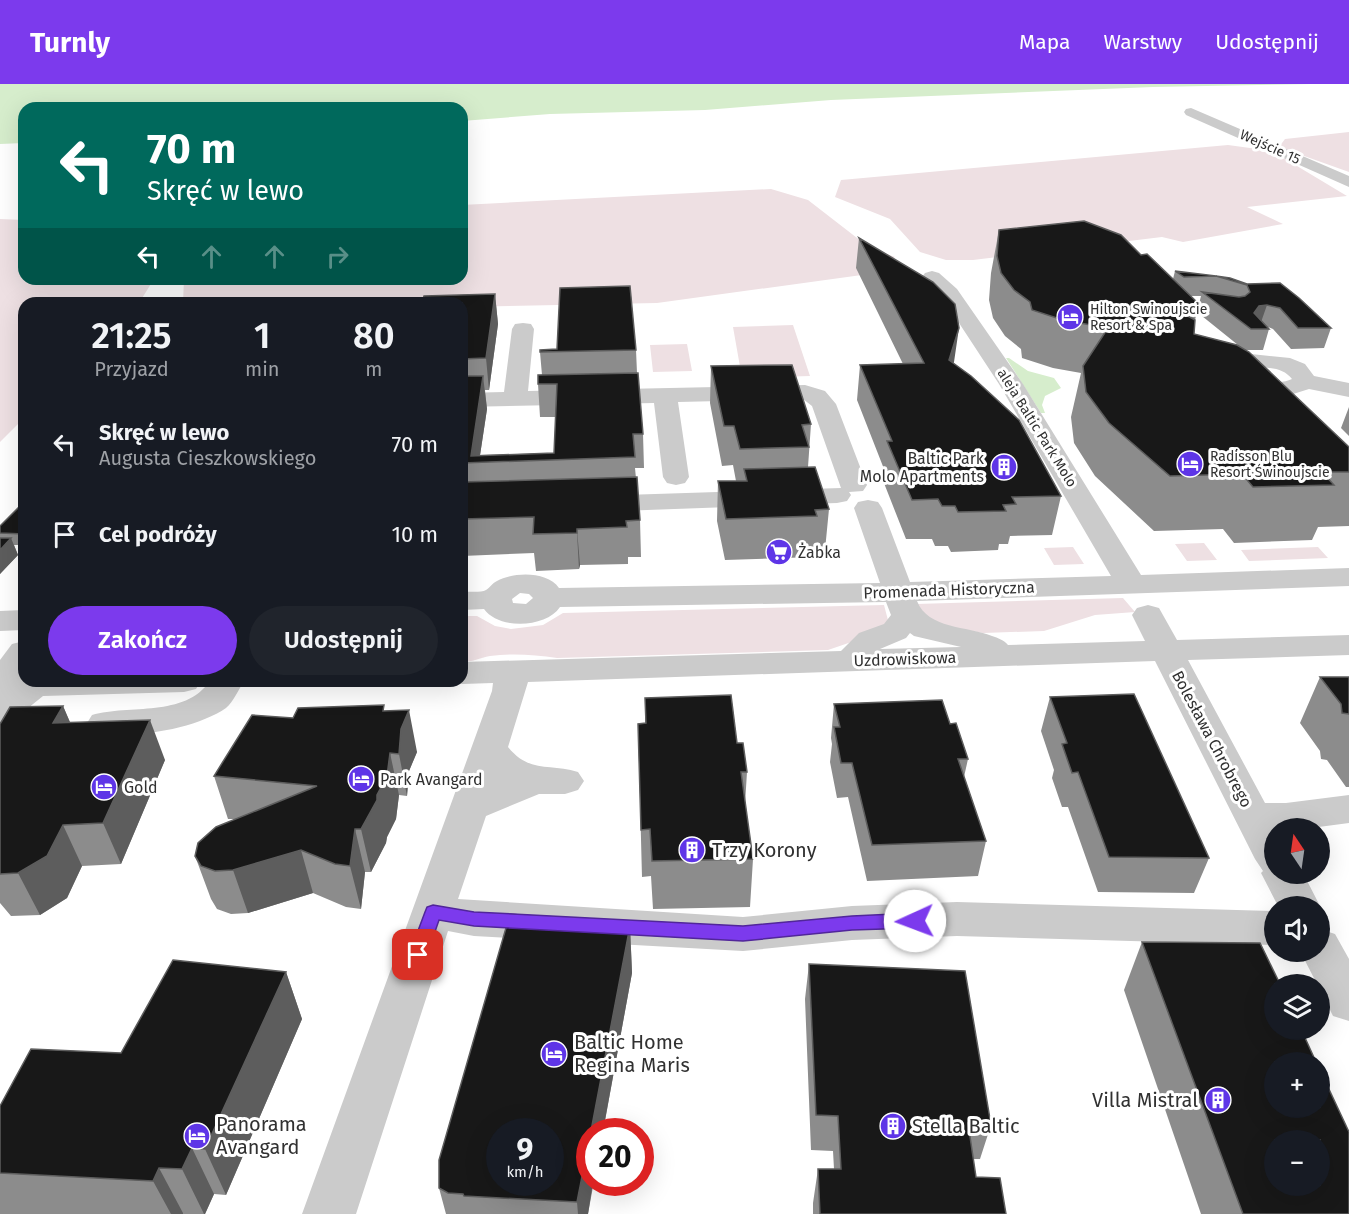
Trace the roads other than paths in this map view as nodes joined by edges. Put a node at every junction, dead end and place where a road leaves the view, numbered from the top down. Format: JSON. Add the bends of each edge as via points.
{"nodes":[{"id":1,"x":1191,"y":112,"type":"dead end"},
{"id":2,"x":1349,"y":182,"type":"edge"},
{"id":3,"x":932,"y":277,"type":"dead end"},
{"id":4,"x":523,"y":328,"type":"dead end"},
{"id":5,"x":1268,"y":339,"type":"edge"},
{"id":6,"x":1281,"y":364,"type":"junction"},
{"id":7,"x":1305,"y":381,"type":"junction"},
{"id":8,"x":1266,"y":386,"type":"junction"},
{"id":9,"x":1349,"y":390,"type":"edge"},
{"id":10,"x":665,"y":394,"type":"junction"},
{"id":11,"x":515,"y":398,"type":"junction"},
{"id":12,"x":468,"y":400,"type":"edge"},
{"id":13,"x":1278,"y":409,"type":"edge"},
{"id":14,"x":676,"y":477,"type":"dead end"},
{"id":15,"x":853,"y":496,"type":"junction"},
{"id":16,"x":571,"y":504,"type":"edge"},
{"id":17,"x":1349,"y":577,"type":"edge"},
{"id":18,"x":1132,"y":585,"type":"junction"},
{"id":19,"x":468,"y":601,"type":"edge"},
{"id":20,"x":903,"y":604,"type":"junction"},
{"id":21,"x":1148,"y":615,"type":"dead end"},
{"id":22,"x":18,"y":620,"type":"edge"},
{"id":23,"x":0,"y":621,"type":"edge"},
{"id":24,"x":1349,"y":645,"type":"edge"},
{"id":25,"x":1166,"y":651,"type":"junction"},
{"id":26,"x":1006,"y":655,"type":"junction"},
{"id":27,"x":850,"y":661,"type":"junction"},
{"id":28,"x":18,"y":667,"type":"edge"},
{"id":29,"x":512,"y":672,"type":"junction"},
{"id":30,"x":468,"y":673,"type":"edge"},
{"id":31,"x":11,"y":685,"type":"edge"},
{"id":32,"x":223,"y":687,"type":"edge"},
{"id":33,"x":0,"y":713,"type":"edge"},
{"id":34,"x":77,"y":724,"type":"edge"},
{"id":35,"x":489,"y":749,"type":"junction"},
{"id":36,"x":469,"y":807,"type":"junction"},
{"id":37,"x":1349,"y":808,"type":"edge"},
{"id":38,"x":1254,"y":817,"type":"junction"},
{"id":39,"x":1264,"y":837,"type":"edge"},
{"id":40,"x":433,"y":912,"type":"junction"},
{"id":41,"x":1264,"y":927,"type":"edge"},
{"id":42,"x":1328,"y":962,"type":"edge"},
{"id":43,"x":1349,"y":1002,"type":"edge"},
{"id":44,"x":329,"y":1214,"type":"edge"}],
"edges":[{"from":1,"to":2,"type":"street","name":"Wejście 15"},
{"from":3,"to":18,"type":"street","name":"aleja Baltic Park Molo","via":[[950,293],[1011,384]]},
{"from":4,"to":11,"type":"street"},
{"from":5,"to":6,"type":"street","via":[[1281,353]]},
{"from":6,"to":7,"type":"street","via":[[1297,370]]},
{"from":6,"to":8,"type":"street","via":[[1231,361],[1243,378]]},
{"from":7,"to":8,"type":"street","via":[[1295,387]]},
{"from":7,"to":9,"type":"street"},
{"from":8,"to":13,"type":"street","via":[[1270,402]]},
{"from":10,"to":11,"type":"street"},
{"from":10,"to":14,"type":"street"},
{"from":10,"to":15,"type":"street","via":[[791,391],[817,396],[824,404]]},
{"from":11,"to":12,"type":"street"},
{"from":15,"to":16,"type":"street"},
{"from":15,"to":20,"type":"street"},
{"from":17,"to":18,"type":"street","name":"Promenada Historyczna"},
{"from":18,"to":20,"type":"street","name":"Promenada Historyczna"},
{"from":19,"to":20,"type":"street","name":"Promenada Historyczna","via":[[496,599],[499,608],[521,615],[544,608],[549,598]]},
{"from":20,"to":26,"type":"street","via":[[925,629],[985,643]]},
{"from":20,"to":27,"type":"street","via":[[895,631],[871,640]]},
{"from":21,"to":25,"type":"street"},
{"from":22,"to":23,"type":"street"},
{"from":24,"to":25,"type":"street","name":"Uzdrowiskowa"},
{"from":25,"to":26,"type":"street","name":"Uzdrowiskowa"},
{"from":25,"to":38,"type":"street","name":"Bolesława Chrobrego"},
{"from":26,"to":27,"type":"street","name":"Uzdrowiskowa"},
{"from":27,"to":29,"type":"street","name":"Uzdrowiskowa"},
{"from":28,"to":31,"type":"street"},
{"from":29,"to":30,"type":"street","name":"Uzdrowiskowa"},
{"from":29,"to":35,"type":"street"},
{"from":31,"to":33,"type":"street"},
{"from":32,"to":34,"type":"street","via":[[215,699],[171,719]]},
{"from":35,"to":36,"type":"street"},
{"from":35,"to":36,"type":"street","via":[[502,765],[549,781]]},
{"from":36,"to":40,"type":"street"},
{"from":37,"to":38,"type":"street","via":[[1286,817]]},
{"from":38,"to":39,"type":"street","name":"Bolesława Chrobrego"},
{"from":40,"to":41,"type":"street","via":[[474,919],[743,933],[953,910]]},
{"from":40,"to":44,"type":"street"},
{"from":42,"to":43,"type":"street"}]}
